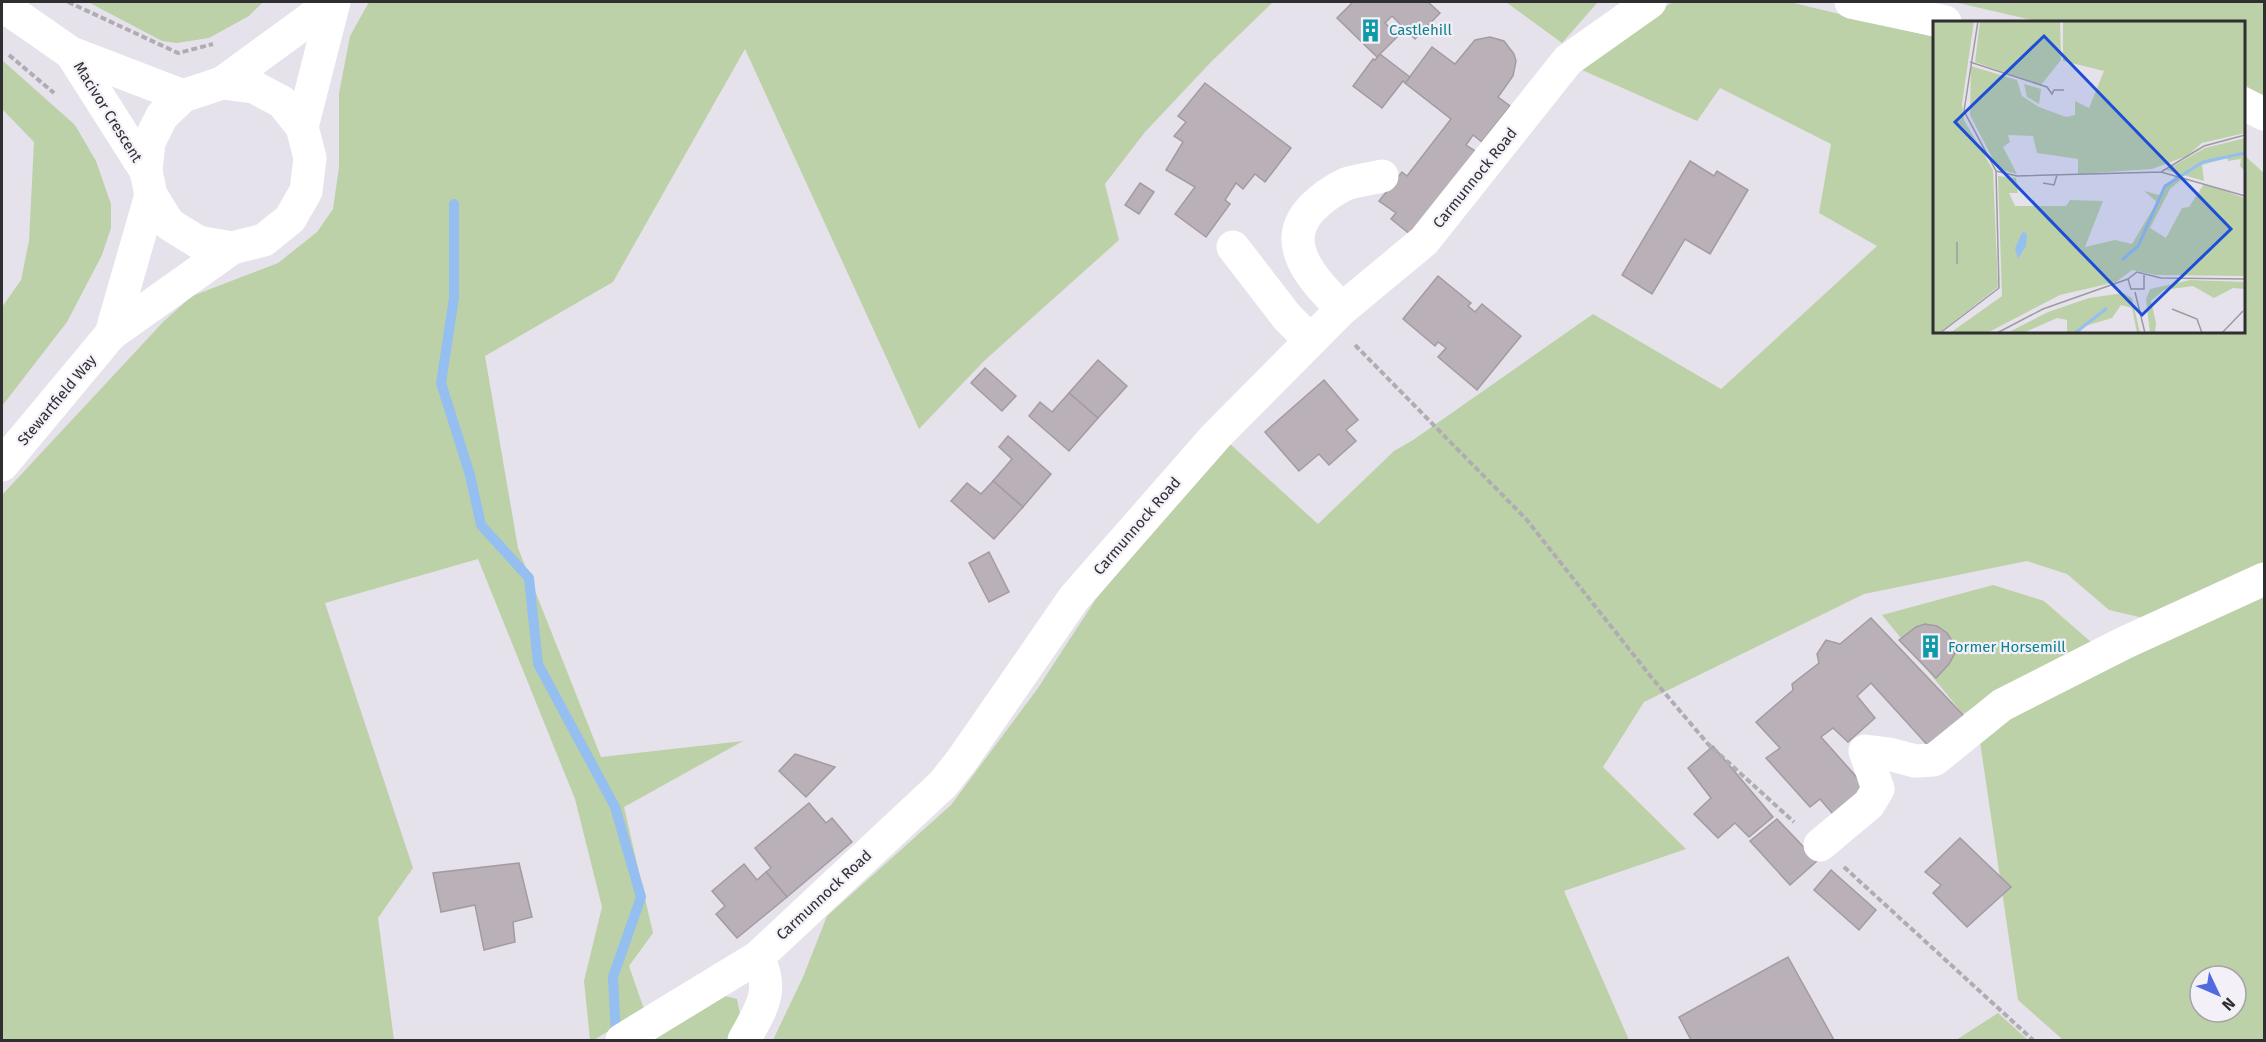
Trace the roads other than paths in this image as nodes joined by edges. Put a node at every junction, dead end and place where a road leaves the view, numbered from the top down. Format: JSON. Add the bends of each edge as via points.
{"nodes":[{"id":1,"x":334,"y":2,"type":"edge"},
{"id":2,"x":1650,"y":2,"type":"edge"},
{"id":3,"x":1851,"y":2,"type":"edge"},
{"id":4,"x":2,"y":5,"type":"edge"},
{"id":5,"x":1940,"y":21,"type":"edge"},
{"id":6,"x":71,"y":53,"type":"junction"},
{"id":7,"x":222,"y":83,"type":"junction"},
{"id":8,"x":183,"y":96,"type":"junction"},
{"id":9,"x":2245,"y":104,"type":"edge"},
{"id":10,"x":2265,"y":114,"type":"edge"},
{"id":11,"x":302,"y":127,"type":"junction"},
{"id":12,"x":1382,"y":176,"type":"dead end"},
{"id":13,"x":148,"y":183,"type":"junction"},
{"id":14,"x":1233,"y":247,"type":"dead end"},
{"id":15,"x":232,"y":248,"type":"junction"},
{"id":16,"x":1328,"y":323,"type":"junction"},
{"id":17,"x":111,"y":334,"type":"junction"},
{"id":18,"x":2,"y":465,"type":"edge"},
{"id":19,"x":2265,"y":579,"type":"edge"},
{"id":20,"x":1820,"y":845,"type":"road end"},
{"id":21,"x":758,"y":957,"type":"junction"},
{"id":22,"x":621,"y":1041,"type":"edge"},
{"id":23,"x":744,"y":1041,"type":"edge"}],
"edges":[{"from":1,"to":7,"type":"street"},
{"from":1,"to":11,"type":"street"},
{"from":2,"to":16,"type":"street","name":"Carmunnock Road","via":[[1568,60],[1424,241]]},
{"from":3,"to":5,"type":"street"},
{"from":4,"to":6,"type":"street","name":"Macivor Crescent"},
{"from":6,"to":8,"type":"street","name":"Macivor Crescent"},
{"from":6,"to":13,"type":"street","name":"Macivor Crescent"},
{"from":7,"to":8,"type":"street"},
{"from":7,"to":11,"type":"street","via":[[254,87],[282,102]]},
{"from":8,"to":13,"type":"street","via":[[162,116],[149,142]]},
{"from":9,"to":10,"type":"street"},
{"from":11,"to":15,"type":"street","via":[[309,169],[306,191],[290,219],[264,240]]},
{"from":12,"to":16,"type":"street","via":[[1333,190],[1304,217],[1299,230],[1298,250],[1319,285]]},
{"from":13,"to":15,"type":"street","via":[[169,224],[198,242]]},
{"from":13,"to":17,"type":"street","name":"Stewartfield Way"},
{"from":14,"to":16,"type":"street","via":[[1287,316]]},
{"from":15,"to":17,"type":"street","name":"Stewartfield Way"},
{"from":16,"to":21,"type":"street","name":"Carmunnock Road","via":[[1216,436],[1074,598],[943,784]]},
{"from":17,"to":18,"type":"street","name":"Stewartfield Way"},
{"from":19,"to":20,"type":"street","via":[[2124,643],[2002,705],[1934,760],[1915,761],[1865,751],[1878,789],[1869,804]]},
{"from":21,"to":22,"type":"street","name":"Carmunnock Road"},
{"from":21,"to":23,"type":"street","via":[[767,982],[766,993]]}]}
